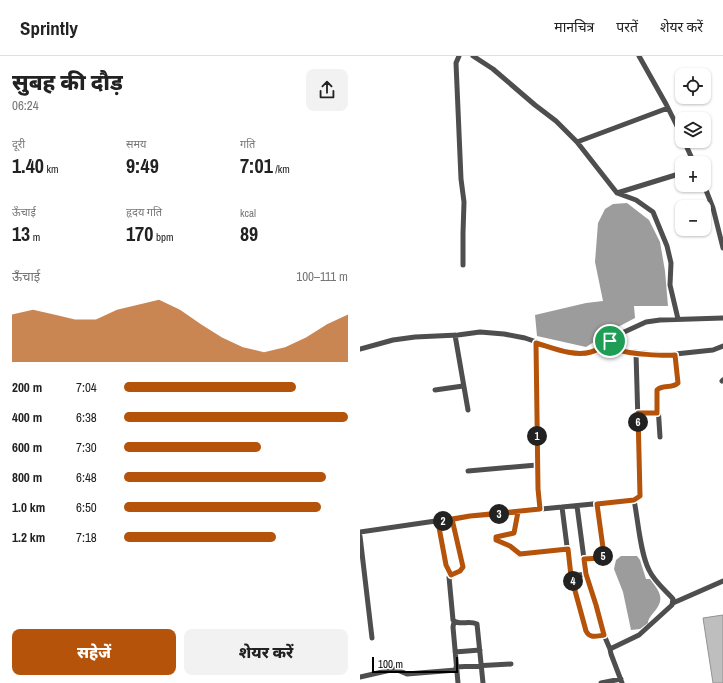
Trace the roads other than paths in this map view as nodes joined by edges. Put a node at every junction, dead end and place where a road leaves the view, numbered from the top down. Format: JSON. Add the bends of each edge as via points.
{"nodes":[{"id":1,"x":458,"y":56,"type":"edge"},
{"id":2,"x":473,"y":56,"type":"edge"},
{"id":3,"x":639,"y":56,"type":"edge"},
{"id":4,"x":668,"y":108,"type":"junction"},
{"id":5,"x":675,"y":122,"type":"edge"},
{"id":6,"x":577,"y":142,"type":"junction"},
{"id":7,"x":675,"y":175,"type":"edge"},
{"id":8,"x":707,"y":192,"type":"edge"},
{"id":9,"x":617,"y":193,"type":"junction"},
{"id":10,"x":723,"y":248,"type":"edge"},
{"id":11,"x":463,"y":265,"type":"dead end"},
{"id":12,"x":723,"y":318,"type":"edge"},
{"id":13,"x":678,"y":319,"type":"junction"},
{"id":14,"x":455,"y":335,"type":"junction"},
{"id":15,"x":610,"y":341,"type":"junction"},
{"id":16,"x":536,"y":343,"type":"junction"},
{"id":17,"x":723,"y":346,"type":"edge"},
{"id":18,"x":360,"y":348,"type":"edge"},
{"id":19,"x":636,"y":353,"type":"junction"},
{"id":20,"x":675,"y":355,"type":"junction"},
{"id":21,"x":463,"y":386,"type":"junction"},
{"id":22,"x":435,"y":390,"type":"dead end"},
{"id":23,"x":468,"y":410,"type":"dead end"},
{"id":24,"x":638,"y":413,"type":"junction"},
{"id":25,"x":657,"y":413,"type":"junction"},
{"id":26,"x":660,"y":436,"type":"dead end"},
{"id":27,"x":538,"y":465,"type":"junction"},
{"id":28,"x":468,"y":471,"type":"dead end"},
{"id":29,"x":634,"y":500,"type":"junction"},
{"id":30,"x":597,"y":504,"type":"junction"},
{"id":31,"x":577,"y":506,"type":"junction"},
{"id":32,"x":562,"y":507,"type":"junction"},
{"id":33,"x":540,"y":509,"type":"junction"},
{"id":34,"x":518,"y":512,"type":"junction"},
{"id":35,"x":452,"y":519,"type":"junction"},
{"id":36,"x":438,"y":522,"type":"junction"},
{"id":37,"x":360,"y":532,"type":"edge"},
{"id":38,"x":360,"y":536,"type":"edge"},
{"id":39,"x":568,"y":549,"type":"junction"},
{"id":40,"x":584,"y":559,"type":"junction"},
{"id":41,"x":586,"y":574,"type":"junction"},
{"id":42,"x":451,"y":575,"type":"junction"},
{"id":43,"x":571,"y":576,"type":"junction"},
{"id":44,"x":723,"y":581,"type":"edge"},
{"id":45,"x":674,"y":603,"type":"junction"},
{"id":46,"x":454,"y":622,"type":"junction"},
{"id":47,"x":604,"y":635,"type":"junction"},
{"id":48,"x":372,"y":638,"type":"dead end"},
{"id":49,"x":610,"y":649,"type":"junction"},
{"id":50,"x":480,"y":650,"type":"junction"},
{"id":51,"x":455,"y":652,"type":"junction"},
{"id":52,"x":511,"y":664,"type":"dead end"},
{"id":53,"x":482,"y":666,"type":"junction"},
{"id":54,"x":456,"y":668,"type":"junction"},
{"id":55,"x":360,"y":677,"type":"edge"},
{"id":56,"x":622,"y":681,"type":"edge"},
{"id":57,"x":458,"y":683,"type":"edge"},
{"id":58,"x":483,"y":683,"type":"edge"},
{"id":59,"x":601,"y":683,"type":"edge"}],
"edges":[{"from":1,"to":11,"type":"street","via":[[456,62],[459,142],[464,202]]},
{"from":2,"to":6,"type":"street","via":[[493,69],[556,121]]},
{"from":3,"to":4,"type":"street"},
{"from":4,"to":5,"type":"street"},
{"from":4,"to":6,"type":"street"},
{"from":6,"to":9,"type":"street"},
{"from":7,"to":9,"type":"street"},
{"from":8,"to":10,"type":"street"},
{"from":9,"to":13,"type":"street","via":[[636,200],[655,216],[667,246],[670,285]]},
{"from":12,"to":13,"type":"street"},
{"from":13,"to":15,"type":"street","via":[[641,324],[622,332]]},
{"from":14,"to":16,"type":"street","via":[[480,332],[504,334]]},
{"from":14,"to":18,"type":"street","via":[[410,337]]},
{"from":14,"to":21,"type":"street"},
{"from":15,"to":16,"type":"street","via":[[595,351],[582,353],[566,352]]},
{"from":15,"to":19,"type":"street","via":[[621,351]]},
{"from":16,"to":27,"type":"street"},
{"from":17,"to":20,"type":"street","via":[[713,350]]},
{"from":19,"to":20,"type":"street"},
{"from":19,"to":24,"type":"street"},
{"from":20,"to":25,"type":"street","via":[[678,383],[657,390]]},
{"from":21,"to":22,"type":"street"},
{"from":21,"to":23,"type":"street"},
{"from":24,"to":25,"type":"street"},
{"from":24,"to":29,"type":"street","via":[[640,496]]},
{"from":25,"to":26,"type":"street"},
{"from":27,"to":28,"type":"street"},
{"from":27,"to":33,"type":"street"},
{"from":29,"to":30,"type":"street"},
{"from":29,"to":45,"type":"street","via":[[647,566]]},
{"from":30,"to":31,"type":"street"},
{"from":30,"to":40,"type":"street","via":[[604,555],[601,558]]},
{"from":31,"to":32,"type":"street"},
{"from":31,"to":40,"type":"street"},
{"from":32,"to":33,"type":"street"},
{"from":32,"to":39,"type":"street"},
{"from":33,"to":34,"type":"street"},
{"from":34,"to":35,"type":"street"},
{"from":34,"to":39,"type":"street","via":[[515,531],[496,537],[496,540],[520,554]]},
{"from":35,"to":36,"type":"street"},
{"from":35,"to":42,"type":"street","via":[[463,567]]},
{"from":36,"to":37,"type":"street"},
{"from":36,"to":42,"type":"street","via":[[446,565]]},
{"from":38,"to":48,"type":"street"},
{"from":39,"to":43,"type":"street"},
{"from":40,"to":41,"type":"street"},
{"from":41,"to":43,"type":"street"},
{"from":41,"to":47,"type":"street"},
{"from":42,"to":46,"type":"street","via":[[449,580]]},
{"from":43,"to":47,"type":"street","via":[[586,631],[592,637]]},
{"from":44,"to":45,"type":"street"},
{"from":45,"to":49,"type":"street","via":[[644,632]]},
{"from":46,"to":50,"type":"street","via":[[477,624]]},
{"from":46,"to":51,"type":"street"},
{"from":47,"to":49,"type":"street"},
{"from":49,"to":56,"type":"street"},
{"from":50,"to":51,"type":"street"},
{"from":50,"to":53,"type":"street"},
{"from":51,"to":54,"type":"street"},
{"from":52,"to":53,"type":"street"},
{"from":53,"to":54,"type":"street"},
{"from":53,"to":58,"type":"street"},
{"from":54,"to":55,"type":"street","via":[[407,674],[395,669]]},
{"from":54,"to":57,"type":"street"},
{"from":56,"to":59,"type":"street"}]}
